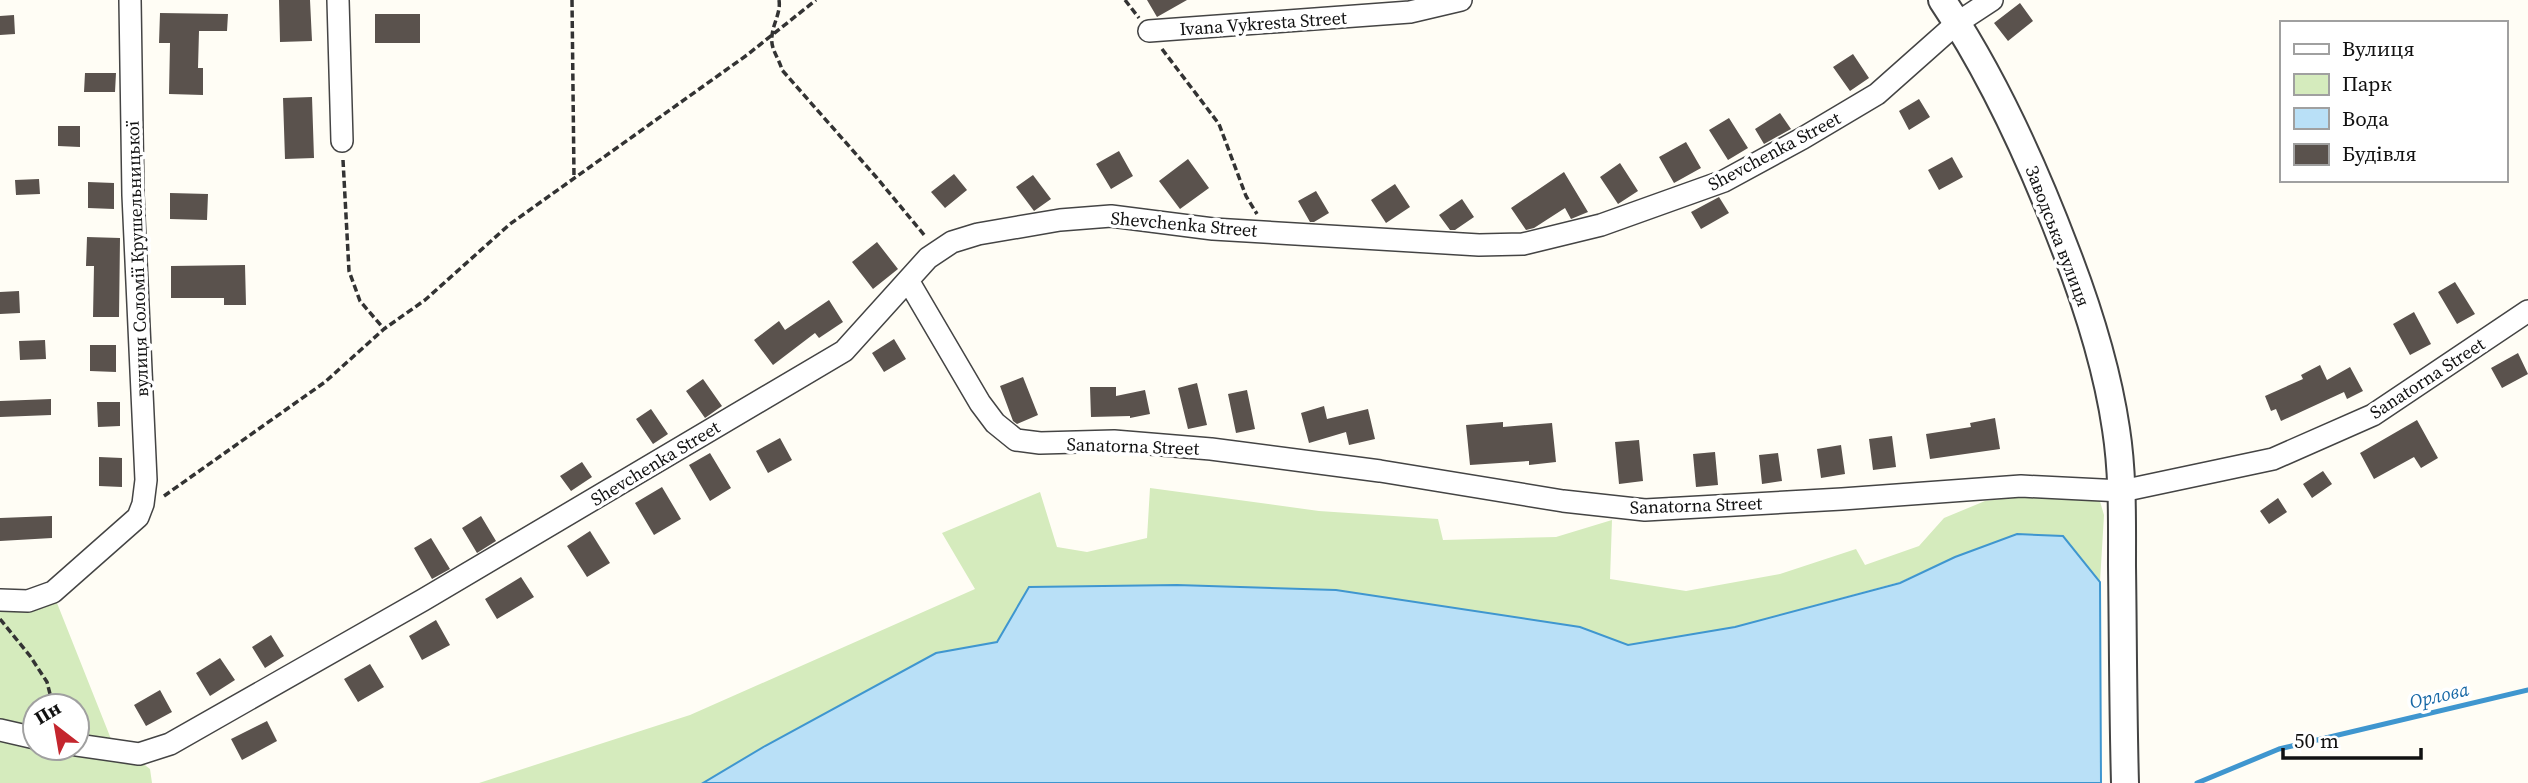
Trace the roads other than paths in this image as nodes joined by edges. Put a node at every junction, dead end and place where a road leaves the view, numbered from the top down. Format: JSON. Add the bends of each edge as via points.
{"nodes":[{"id":1,"x":130,"y":0,"type":"edge"},
{"id":2,"x":338,"y":0,"type":"edge"},
{"id":3,"x":1461,"y":0,"type":"edge"},
{"id":4,"x":1942,"y":0,"type":"edge"},
{"id":5,"x":1992,"y":0,"type":"edge"},
{"id":6,"x":1957,"y":23,"type":"junction"},
{"id":7,"x":1149,"y":32,"type":"road end"},
{"id":8,"x":342,"y":141,"type":"road end"},
{"id":9,"x":909,"y":282,"type":"junction"},
{"id":10,"x":2528,"y":311,"type":"edge"},
{"id":11,"x":2122,"y":491,"type":"junction"},
{"id":12,"x":0,"y":600,"type":"edge"},
{"id":13,"x":0,"y":730,"type":"edge"},
{"id":14,"x":21,"y":735,"type":"edge"},
{"id":15,"x":91,"y":747,"type":"edge"},
{"id":16,"x":2125,"y":783,"type":"edge"}],
"edges":[{"from":1,"to":12,"type":"street","name":"вулиця Соломії Крушельницької","via":[[146,480],[143,504],[138,517],[53,592],[28,601]]},
{"from":2,"to":8,"type":"street"},
{"from":3,"to":7,"type":"street","name":"Ivana Vykresta Street","via":[[1410,12]]},
{"from":4,"to":6,"type":"street","name":"Заводська вулиця"},
{"from":5,"to":6,"type":"street","name":"Shevchenka Street"},
{"from":6,"to":9,"type":"street","name":"Shevchenka Street","via":[[1877,94],[1803,138],[1724,181],[1601,225],[1523,244],[1490,245],[1213,229],[1111,216],[1060,220],[952,242],[928,258]]},
{"from":6,"to":11,"type":"street","name":"Заводська вулиця","via":[[2011,122],[2084,299],[2106,375]]},
{"from":9,"to":11,"type":"street","name":"Sanatorna Street","via":[[980,403],[1016,440],[1114,441],[1211,449],[1645,510],[2021,486]]},
{"from":9,"to":15,"type":"street","name":"Shevchenka Street","via":[[844,351],[170,744],[139,754]]},
{"from":10,"to":11,"type":"street","name":"Sanatorna Street","via":[[2373,415],[2273,458]]},
{"from":11,"to":16,"type":"street","name":"Заводська вулиця"},
{"from":13,"to":14,"type":"street"}]}
